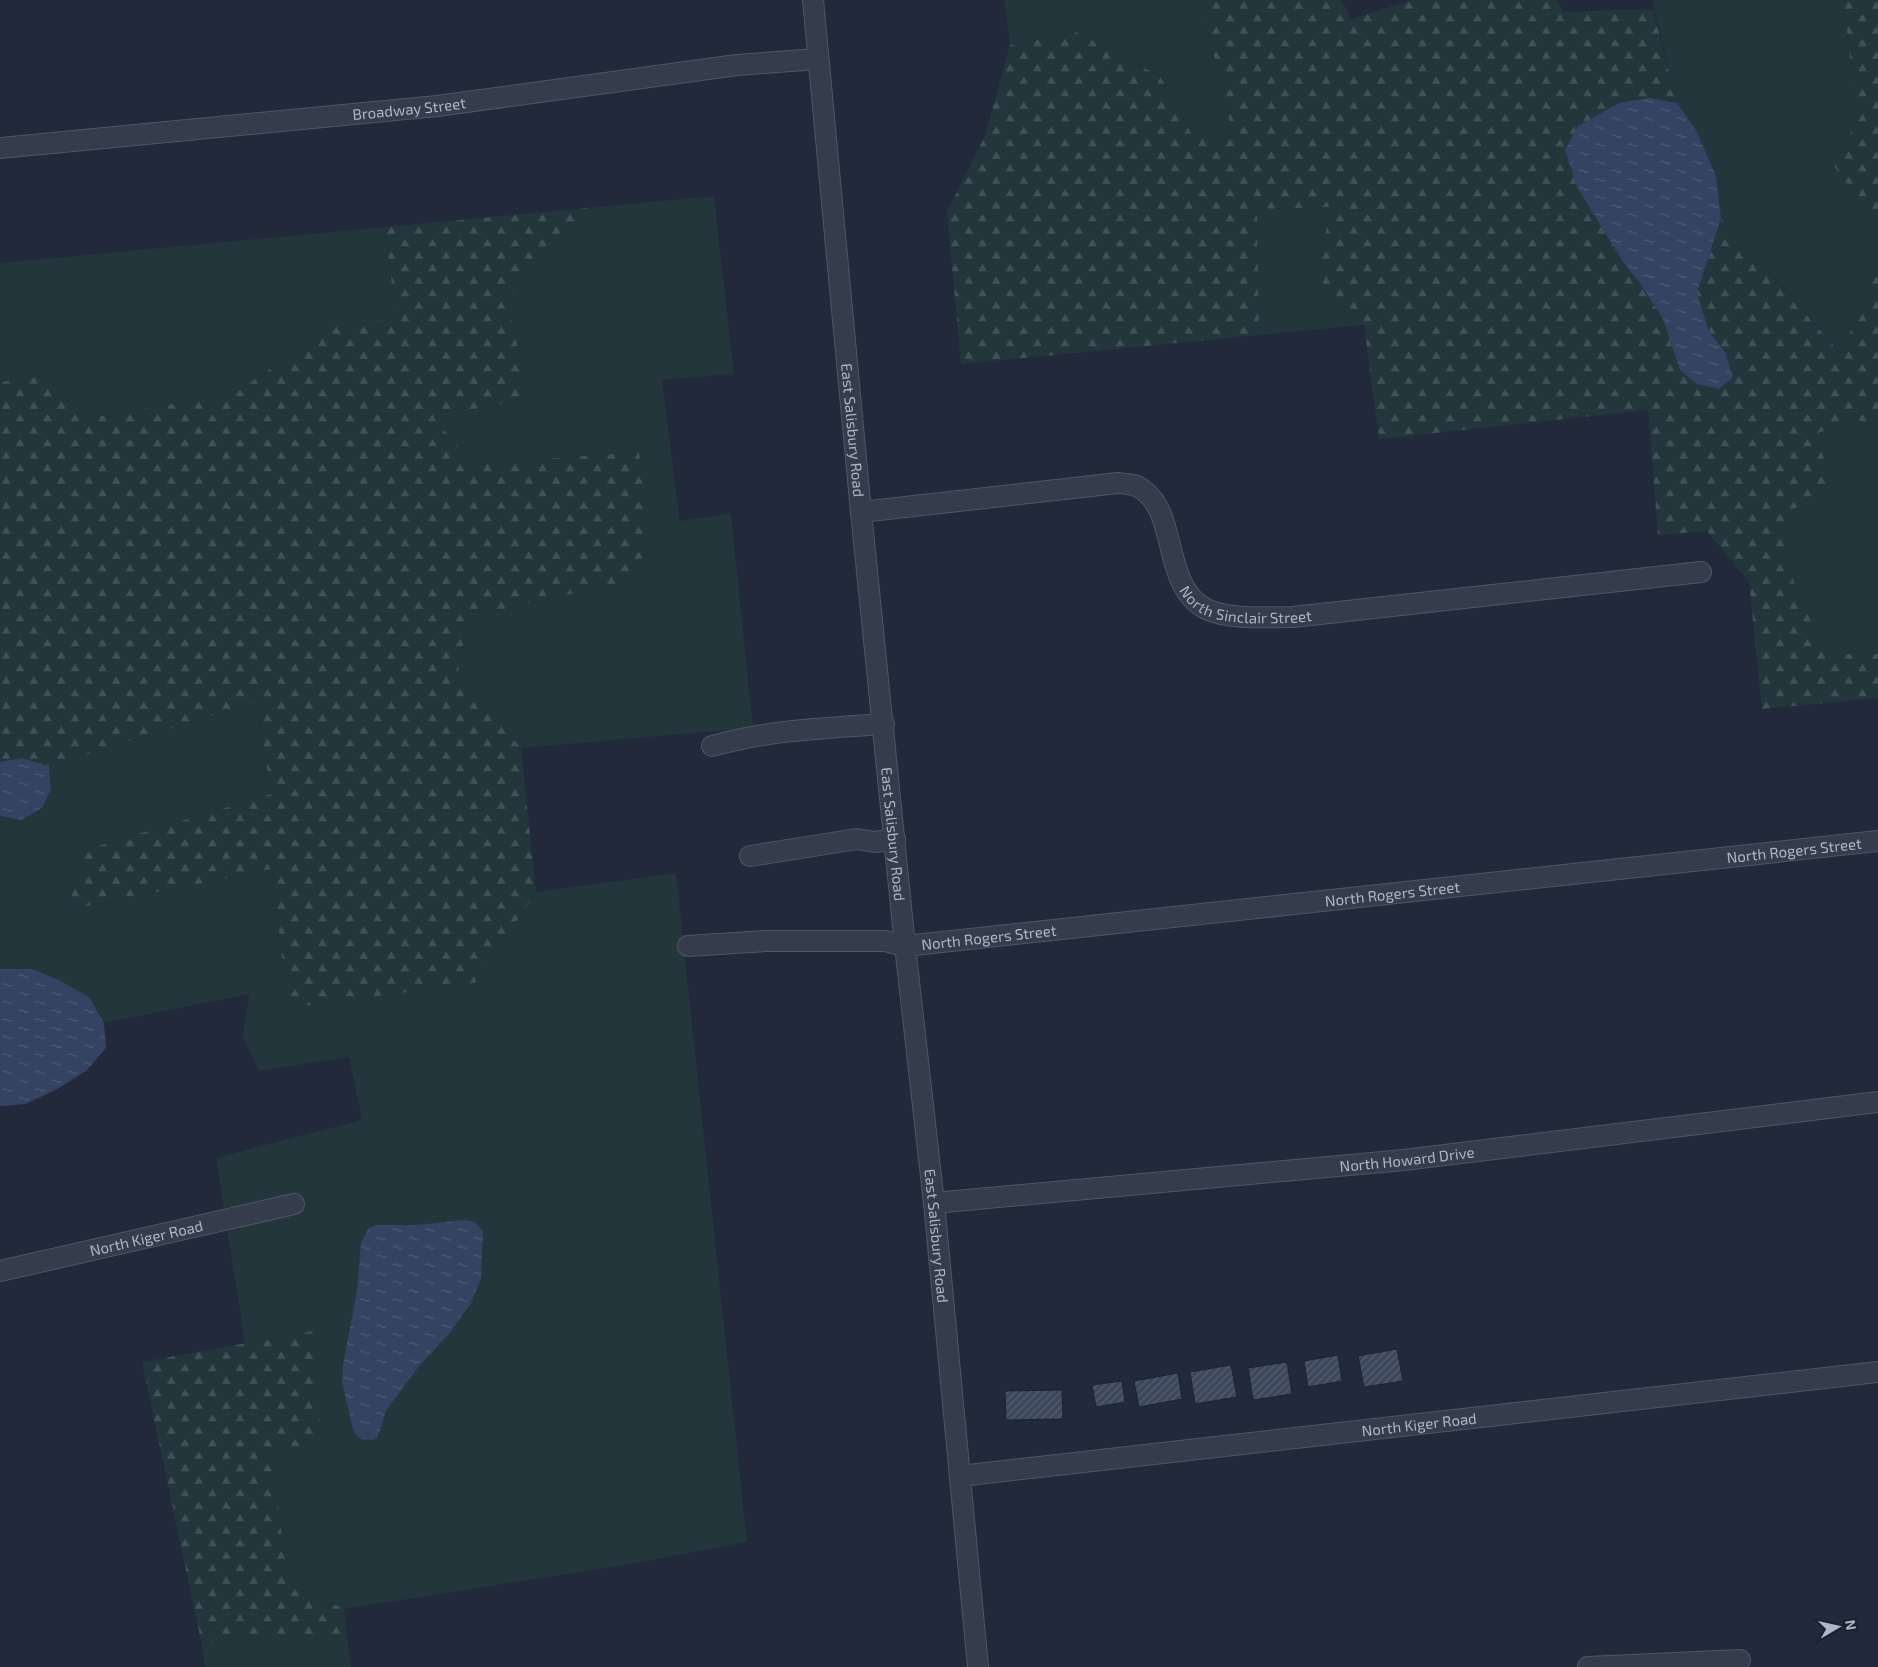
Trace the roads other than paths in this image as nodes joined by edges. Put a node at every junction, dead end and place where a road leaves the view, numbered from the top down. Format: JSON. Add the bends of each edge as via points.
{"nodes":[{"id":1,"x":812,"y":0,"type":"edge"},
{"id":2,"x":818,"y":58,"type":"junction"},
{"id":3,"x":0,"y":148,"type":"edge"},
{"id":4,"x":861,"y":512,"type":"junction"},
{"id":5,"x":1702,"y":572,"type":"dead end"},
{"id":6,"x":884,"y":724,"type":"junction"},
{"id":7,"x":712,"y":746,"type":"dead end"},
{"id":8,"x":895,"y":839,"type":"junction"},
{"id":9,"x":1878,"y":841,"type":"edge"},
{"id":10,"x":750,"y":856,"type":"dead end"},
{"id":11,"x":688,"y":946,"type":"dead end"},
{"id":12,"x":905,"y":946,"type":"junction"},
{"id":13,"x":1878,"y":1102,"type":"edge"},
{"id":14,"x":934,"y":1203,"type":"junction"},
{"id":15,"x":294,"y":1204,"type":"dead end"},
{"id":16,"x":0,"y":1271,"type":"edge"},
{"id":17,"x":1878,"y":1372,"type":"edge"},
{"id":18,"x":960,"y":1476,"type":"junction"},
{"id":19,"x":1740,"y":1660,"type":"dead end"},
{"id":20,"x":978,"y":1667,"type":"edge"},
{"id":21,"x":1588,"y":1667,"type":"edge"}],
"edges":[{"from":1,"to":2,"type":"street","name":"East Salisbury Road"},
{"from":2,"to":3,"type":"street","name":"Broadway Street","via":[[737,65],[437,106]]},
{"from":2,"to":4,"type":"street","name":"East Salisbury Road"},
{"from":4,"to":5,"type":"street","name":"North Sinclair Street","via":[[1132,484],[1144,490],[1159,507],[1187,592],[1206,608],[1236,617],[1293,617]]},
{"from":4,"to":6,"type":"street","name":"East Salisbury Road"},
{"from":6,"to":7,"type":"street","via":[[798,730]]},
{"from":6,"to":8,"type":"street","name":"East Salisbury Road"},
{"from":8,"to":10,"type":"street","via":[[875,842],[858,838]]},
{"from":8,"to":12,"type":"street","name":"East Salisbury Road"},
{"from":9,"to":12,"type":"street","name":"North Rogers Street"},
{"from":11,"to":12,"type":"street","name":"North Rogers Street","via":[[776,941],[885,941]]},
{"from":12,"to":14,"type":"street","name":"East Salisbury Road"},
{"from":13,"to":14,"type":"street","name":"North Howard Drive","via":[[1404,1160]]},
{"from":14,"to":18,"type":"street","name":"East Salisbury Road"},
{"from":15,"to":16,"type":"street","name":"North Kiger Road"},
{"from":17,"to":18,"type":"street","name":"North Kiger Road"},
{"from":18,"to":20,"type":"street","name":"East Salisbury Road"},
{"from":19,"to":21,"type":"street"}]}
